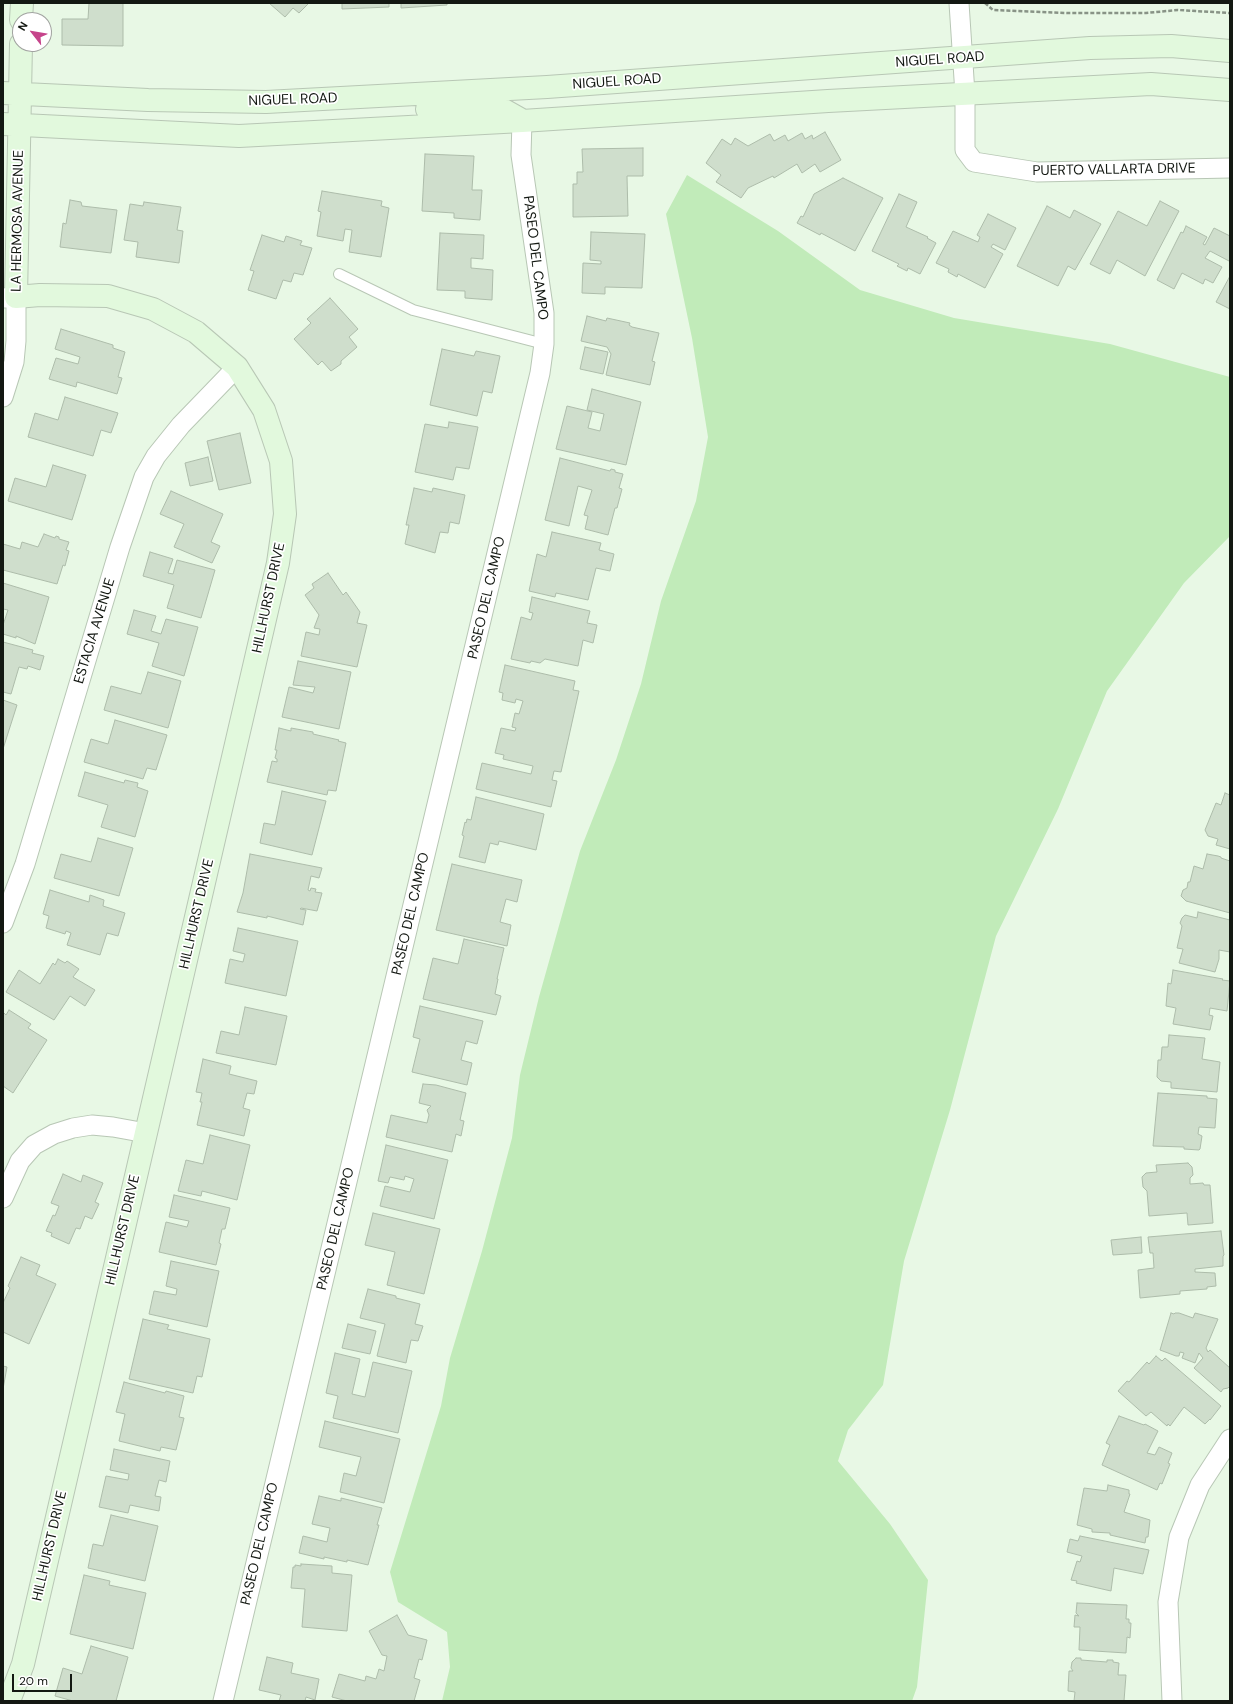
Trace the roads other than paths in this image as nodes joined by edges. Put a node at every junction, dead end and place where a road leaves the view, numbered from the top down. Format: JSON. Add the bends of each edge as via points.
{"nodes":[{"id":1,"x":959,"y":3,"type":"edge"},
{"id":2,"x":19,"y":52,"type":"edge"},
{"id":3,"x":1230,"y":52,"type":"edge"},
{"id":4,"x":963,"y":58,"type":"junction"},
{"id":5,"x":662,"y":79,"type":"junction"},
{"id":6,"x":1230,"y":90,"type":"edge"},
{"id":7,"x":11,"y":94,"type":"edge"},
{"id":8,"x":965,"y":94,"type":"junction"},
{"id":9,"x":394,"y":96,"type":"junction"},
{"id":10,"x":522,"y":121,"type":"junction"},
{"id":11,"x":12,"y":125,"type":"edge"},
{"id":12,"x":1230,"y":168,"type":"edge"},
{"id":13,"x":339,"y":274,"type":"dead end"},
{"id":14,"x":10,"y":297,"type":"edge"},
{"id":15,"x":544,"y":344,"type":"junction"},
{"id":16,"x":237,"y":367,"type":"junction"},
{"id":17,"x":3,"y":397,"type":"edge"},
{"id":18,"x":3,"y":923,"type":"edge"},
{"id":19,"x":146,"y":1133,"type":"junction"},
{"id":20,"x":3,"y":1198,"type":"edge"},
{"id":21,"x":1230,"y":1439,"type":"edge"},
{"id":22,"x":10,"y":1701,"type":"edge"},
{"id":23,"x":223,"y":1701,"type":"edge"},
{"id":24,"x":1172,"y":1701,"type":"edge"}],
"edges":[{"from":1,"to":4,"type":"street"},
{"from":2,"to":7,"type":"main road","name":"LA HERMOSA AVENUE"},
{"from":3,"to":4,"type":"main road","name":"NIGUEL ROAD","via":[[1171,46],[1090,48]]},
{"from":4,"to":5,"type":"main road","name":"NIGUEL ROAD"},
{"from":4,"to":8,"type":"street"},
{"from":5,"to":9,"type":"main road","name":"NIGUEL ROAD"},
{"from":5,"to":10,"type":"main road","via":[[653,88],[640,94],[537,103],[528,109]]},
{"from":6,"to":8,"type":"main road","via":[[1151,84]]},
{"from":7,"to":9,"type":"main road","name":"NIGUEL ROAD","via":[[266,102]]},
{"from":7,"to":11,"type":"main road","name":"LA HERMOSA AVENUE"},
{"from":8,"to":10,"type":"main road"},
{"from":8,"to":12,"type":"street","name":"PUERTO VALLARTA DRIVE","via":[[965,150],[974,162],[1037,172]]},
{"from":9,"to":10,"type":"main road","via":[[402,105],[412,109],[490,106],[504,110]]},
{"from":10,"to":11,"type":"main road","via":[[239,136]]},
{"from":10,"to":15,"type":"street","name":"PASEO DEL CAMPO","via":[[522,155],[544,313]]},
{"from":11,"to":14,"type":"main road","name":"LA HERMOSA AVENUE","via":[[18,155]]},
{"from":13,"to":15,"type":"lane","via":[[414,310]]},
{"from":14,"to":16,"type":"main road","name":"HILLHURST DRIVE","via":[[108,296],[154,309],[196,332]]},
{"from":14,"to":17,"type":"street","name":"LA HERMOSA AVENUE","via":[[16,341],[14,362]]},
{"from":15,"to":23,"type":"street","name":"PASEO DEL CAMPO","via":[[539,381]]},
{"from":16,"to":18,"type":"street","name":"ESTACIA AVENUE","via":[[180,425],[144,476],[122,540],[25,864]]},
{"from":16,"to":19,"type":"main road","name":"HILLHURST DRIVE","via":[[264,410],[281,461],[285,514],[278,563]]},
{"from":19,"to":20,"type":"street","via":[[92,1125],[54,1134],[34,1145],[20,1161]]},
{"from":19,"to":22,"type":"main road","name":"HILLHURST DRIVE","via":[[23,1664]]},
{"from":21,"to":24,"type":"street","via":[[1200,1485],[1180,1536],[1168,1602]]}]}
